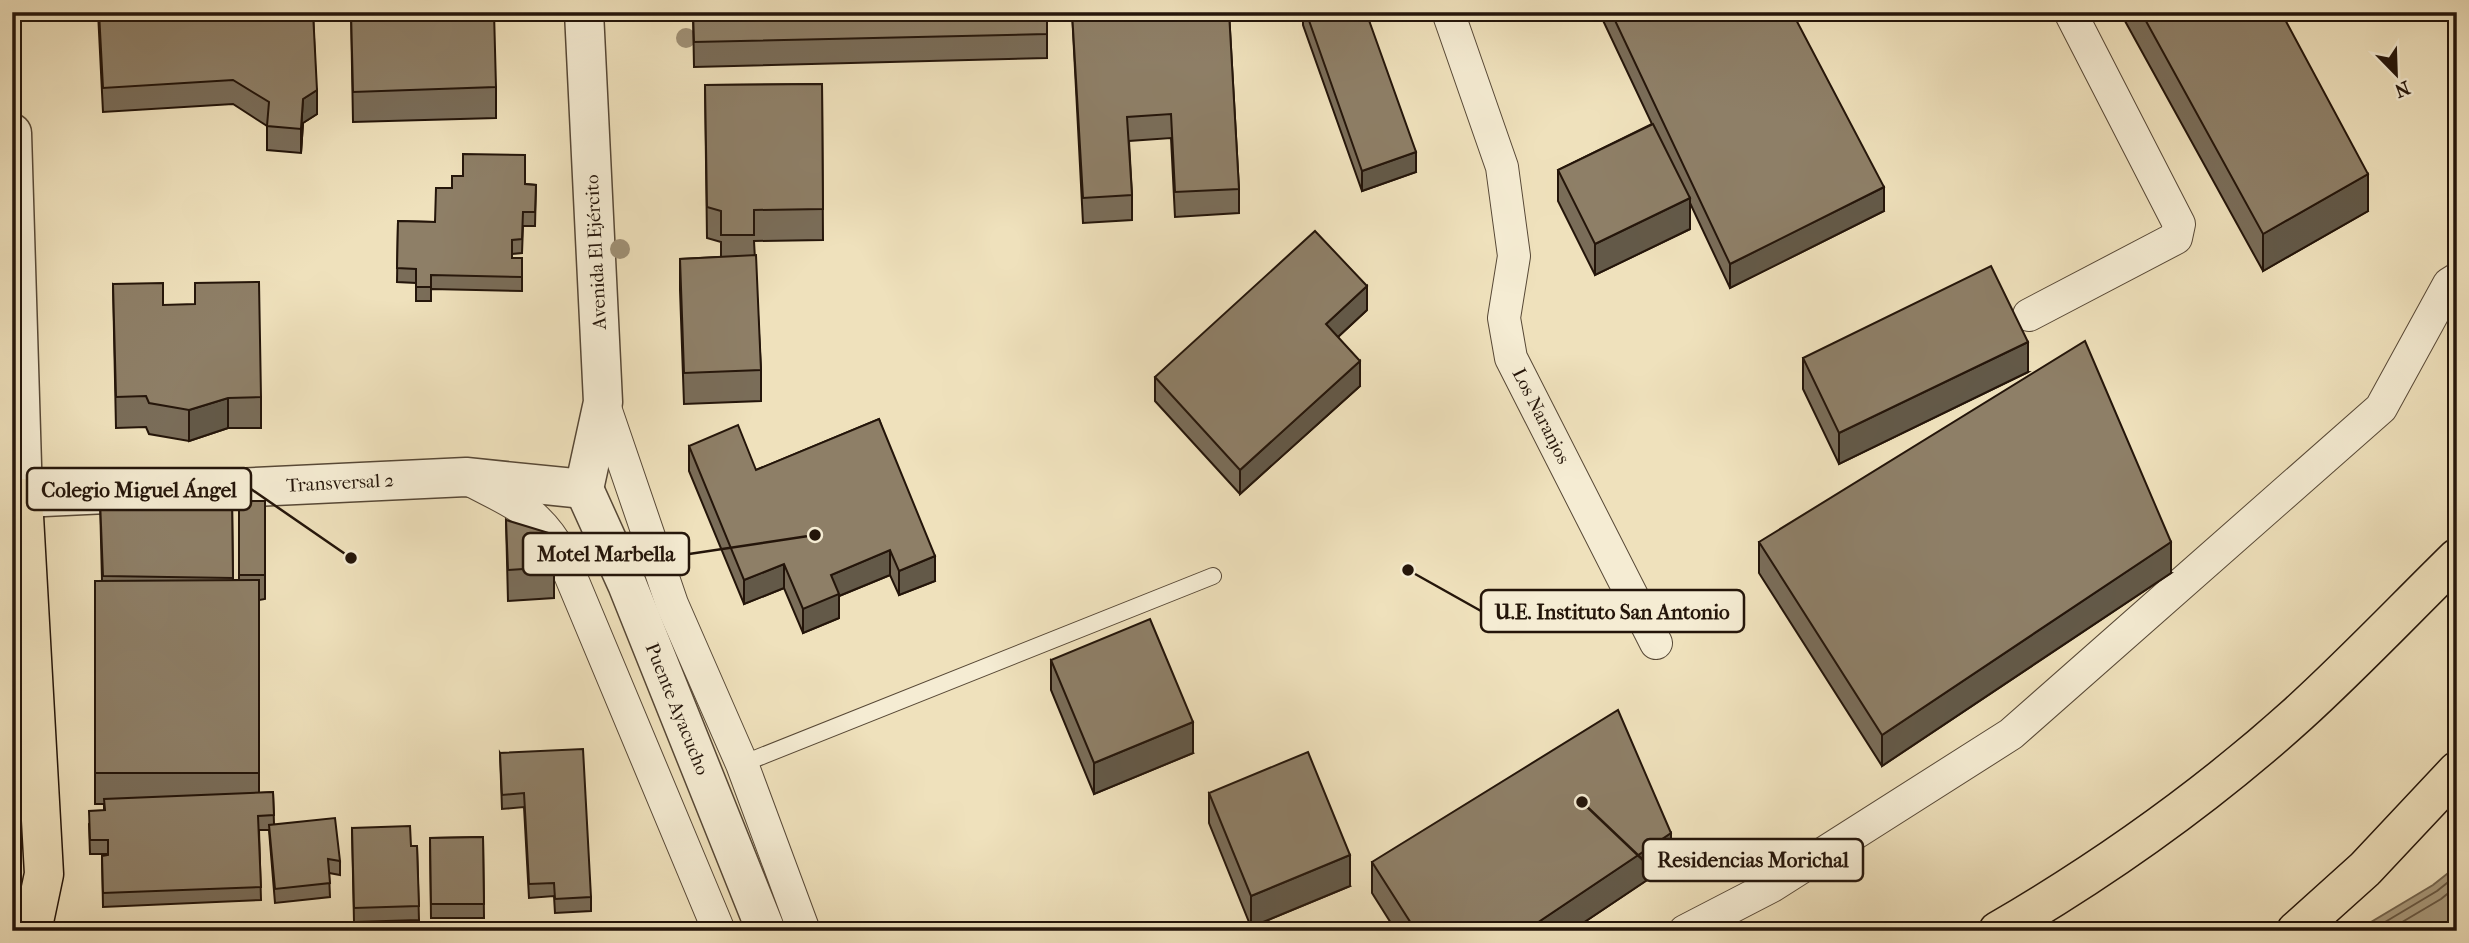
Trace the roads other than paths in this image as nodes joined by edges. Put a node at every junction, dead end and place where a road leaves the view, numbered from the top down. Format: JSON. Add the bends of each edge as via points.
{"nodes":[{"id":1,"x":584,"y":12,"type":"edge"},
{"id":2,"x":1448,"y":12,"type":"edge"},
{"id":3,"x":2070,"y":12,"type":"edge"},
{"id":4,"x":12,"y":134,"type":"edge"},
{"id":5,"x":2457,"y":279,"type":"edge"},
{"id":6,"x":2029,"y":315,"type":"dead end"},
{"id":7,"x":603,"y":402,"type":"junction"},
{"id":8,"x":466,"y":477,"type":"junction"},
{"id":9,"x":584,"y":489,"type":"junction"},
{"id":10,"x":18,"y":498,"type":"edge"},
{"id":11,"x":2457,"y":558,"type":"edge"},
{"id":12,"x":1213,"y":576,"type":"dead end"},
{"id":13,"x":1656,"y":643,"type":"dead end"},
{"id":14,"x":742,"y":764,"type":"junction"},
{"id":15,"x":2457,"y":771,"type":"edge"},
{"id":16,"x":32,"y":931,"type":"edge"},
{"id":17,"x":719,"y":931,"type":"edge"},
{"id":18,"x":766,"y":931,"type":"edge"},
{"id":19,"x":804,"y":931,"type":"edge"},
{"id":20,"x":1685,"y":931,"type":"edge"},
{"id":21,"x":1998,"y":931,"type":"edge"},
{"id":22,"x":2296,"y":931,"type":"edge"}],
"edges":[{"from":1,"to":7,"type":"street","name":"Avenida El Ejército"},
{"from":2,"to":13,"type":"street","name":"Los Naranjos","via":[[1502,167],[1514,256],[1504,318],[1511,358]]},
{"from":3,"to":6,"type":"street","via":[[2179,224],[2176,239]]},
{"from":4,"to":10,"type":"street"},
{"from":5,"to":20,"type":"street","via":[[2449,284],[2381,408],[2011,734],[1772,886]]},
{"from":7,"to":9,"type":"street","name":"Avenida El Ejército"},
{"from":7,"to":14,"type":"street","via":[[672,604]]},
{"from":8,"to":9,"type":"street","name":"Transversal 2"},
{"from":8,"to":10,"type":"street","name":"Transversal 2"},
{"from":8,"to":17,"type":"street","via":[[530,513],[548,530],[561,553]]},
{"from":9,"to":18,"type":"street","name":"Puente Ayacucho","via":[[627,584]]},
{"from":10,"to":16,"type":"highway","via":[[44,874]]},
{"from":11,"to":21,"type":"highway","via":[[2300,713],[2213,787],[2125,852]]},
{"from":12,"to":14,"type":"lane"},
{"from":14,"to":19,"type":"street"},
{"from":15,"to":22,"type":"highway","via":[[2365,869]]}]}
